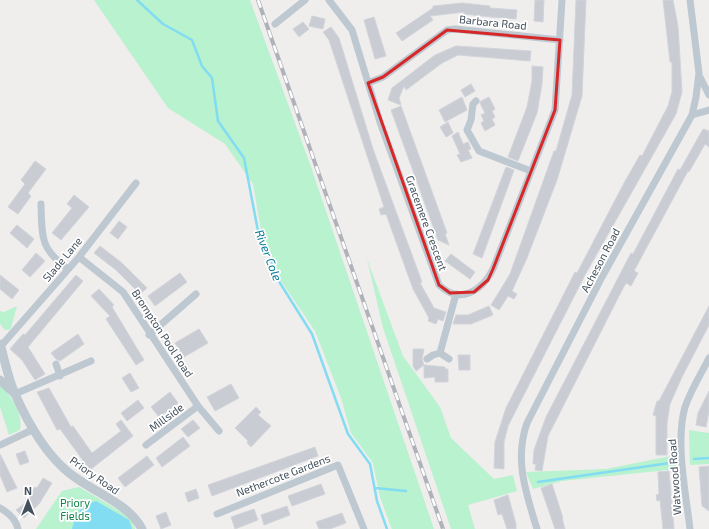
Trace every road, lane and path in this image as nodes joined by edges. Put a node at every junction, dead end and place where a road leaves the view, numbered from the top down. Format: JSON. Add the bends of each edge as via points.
{"nodes":[{"id":1,"x":305,"y":0,"type":"edge"},
{"id":2,"x":329,"y":0,"type":"edge"},
{"id":3,"x":562,"y":0,"type":"edge"},
{"id":4,"x":690,"y":0,"type":"edge"},
{"id":5,"x":275,"y":24,"type":"dead end"},
{"id":6,"x":560,"y":40,"type":"junction"},
{"id":7,"x":699,"y":73,"type":"junction"},
{"id":8,"x":368,"y":84,"type":"junction"},
{"id":9,"x":709,"y":95,"type":"edge"},
{"id":10,"x":476,"y":101,"type":"dead end"},
{"id":11,"x":709,"y":110,"type":"edge"},
{"id":12,"x":692,"y":115,"type":"junction"},
{"id":13,"x":531,"y":171,"type":"junction"},
{"id":14,"x":136,"y":183,"type":"dead end"},
{"id":15,"x":41,"y":204,"type":"dead end"},
{"id":16,"x":79,"y":257,"type":"junction"},
{"id":17,"x":68,"y":269,"type":"junction"},
{"id":18,"x":196,"y":294,"type":"dead end"},
{"id":19,"x":456,"y":294,"type":"junction"},
{"id":20,"x":149,"y":334,"type":"junction"},
{"id":21,"x":0,"y":345,"type":"edge"},
{"id":22,"x":440,"y":353,"type":"junction"},
{"id":23,"x":2,"y":358,"type":"edge"},
{"id":24,"x":709,"y":358,"type":"edge"},
{"id":25,"x":427,"y":359,"type":"dead end"},
{"id":26,"x":449,"y":359,"type":"dead end"},
{"id":27,"x":91,"y":361,"type":"dead end"},
{"id":28,"x":56,"y":364,"type":"dead end"},
{"id":29,"x":60,"y":376,"type":"junction"},
{"id":30,"x":0,"y":380,"type":"edge"},
{"id":31,"x":15,"y":394,"type":"junction"},
{"id":32,"x":198,"y":406,"type":"junction"},
{"id":33,"x":34,"y":429,"type":"junction"},
{"id":34,"x":219,"y":431,"type":"dead end"},
{"id":35,"x":0,"y":445,"type":"edge"},
{"id":36,"x":146,"y":445,"type":"dead end"},
{"id":37,"x":0,"y":508,"type":"edge"},
{"id":38,"x":217,"y":514,"type":"dead end"},
{"id":39,"x":18,"y":529,"type":"edge"},
{"id":40,"x":142,"y":529,"type":"edge"},
{"id":41,"x":364,"y":529,"type":"edge"},
{"id":42,"x":537,"y":529,"type":"edge"},
{"id":43,"x":690,"y":529,"type":"edge"}],
"edges":[{"from":1,"to":5,"type":"street"},
{"from":2,"to":8,"type":"street","name":"Gracemere Crescent","via":[[352,30]]},
{"from":3,"to":6,"type":"street"},
{"from":4,"to":7,"type":"street","name":"Acheson Road"},
{"from":6,"to":8,"type":"street","name":"Barbara Road","via":[[446,30],[383,77]]},
{"from":6,"to":13,"type":"street","via":[[555,110]]},
{"from":7,"to":9,"type":"street"},
{"from":7,"to":12,"type":"street","name":"Acheson Road"},
{"from":8,"to":19,"type":"street","name":"Gracemere Crescent","via":[[433,274],[443,290]]},
{"from":10,"to":13,"type":"street","via":[[467,130],[479,152]]},
{"from":11,"to":12,"type":"street"},
{"from":12,"to":42,"type":"street","name":"Acheson Road","via":[[612,258],[527,424],[522,439],[522,480]]},
{"from":13,"to":19,"type":"street","via":[[488,280],[474,292]]},
{"from":14,"to":16,"type":"street","name":"Slade Lane"},
{"from":15,"to":17,"type":"street","via":[[42,237],[54,259]]},
{"from":16,"to":17,"type":"street","name":"Slade Lane"},
{"from":16,"to":20,"type":"street","name":"Brompton Pool Road","via":[[123,292]]},
{"from":17,"to":21,"type":"street","name":"Slade Lane"},
{"from":18,"to":20,"type":"street"},
{"from":19,"to":22,"type":"street"},
{"from":20,"to":32,"type":"street","name":"Brompton Pool Road"},
{"from":21,"to":23,"type":"street","name":"Priory Road"},
{"from":22,"to":25,"type":"street"},
{"from":22,"to":26,"type":"street"},
{"from":23,"to":31,"type":"street","name":"Priory Road"},
{"from":24,"to":43,"type":"street","name":"Watwood Road","via":[[688,400],[682,429],[682,460]]},
{"from":27,"to":29,"type":"street"},
{"from":28,"to":29,"type":"street"},
{"from":29,"to":31,"type":"street"},
{"from":30,"to":31,"type":"street","name":"Priory Road"},
{"from":31,"to":33,"type":"street","name":"Priory Road"},
{"from":32,"to":34,"type":"street","name":"Brompton Pool Road"},
{"from":32,"to":36,"type":"street","name":"Millside"},
{"from":33,"to":35,"type":"street"},
{"from":33,"to":40,"type":"street","name":"Priory Road","via":[[58,463],[86,486],[125,510],[135,518]]},
{"from":37,"to":39,"type":"street","via":[[8,512],[17,523]]},
{"from":38,"to":41,"type":"street","name":"Nethercote Gardens","via":[[338,465]]}]}
